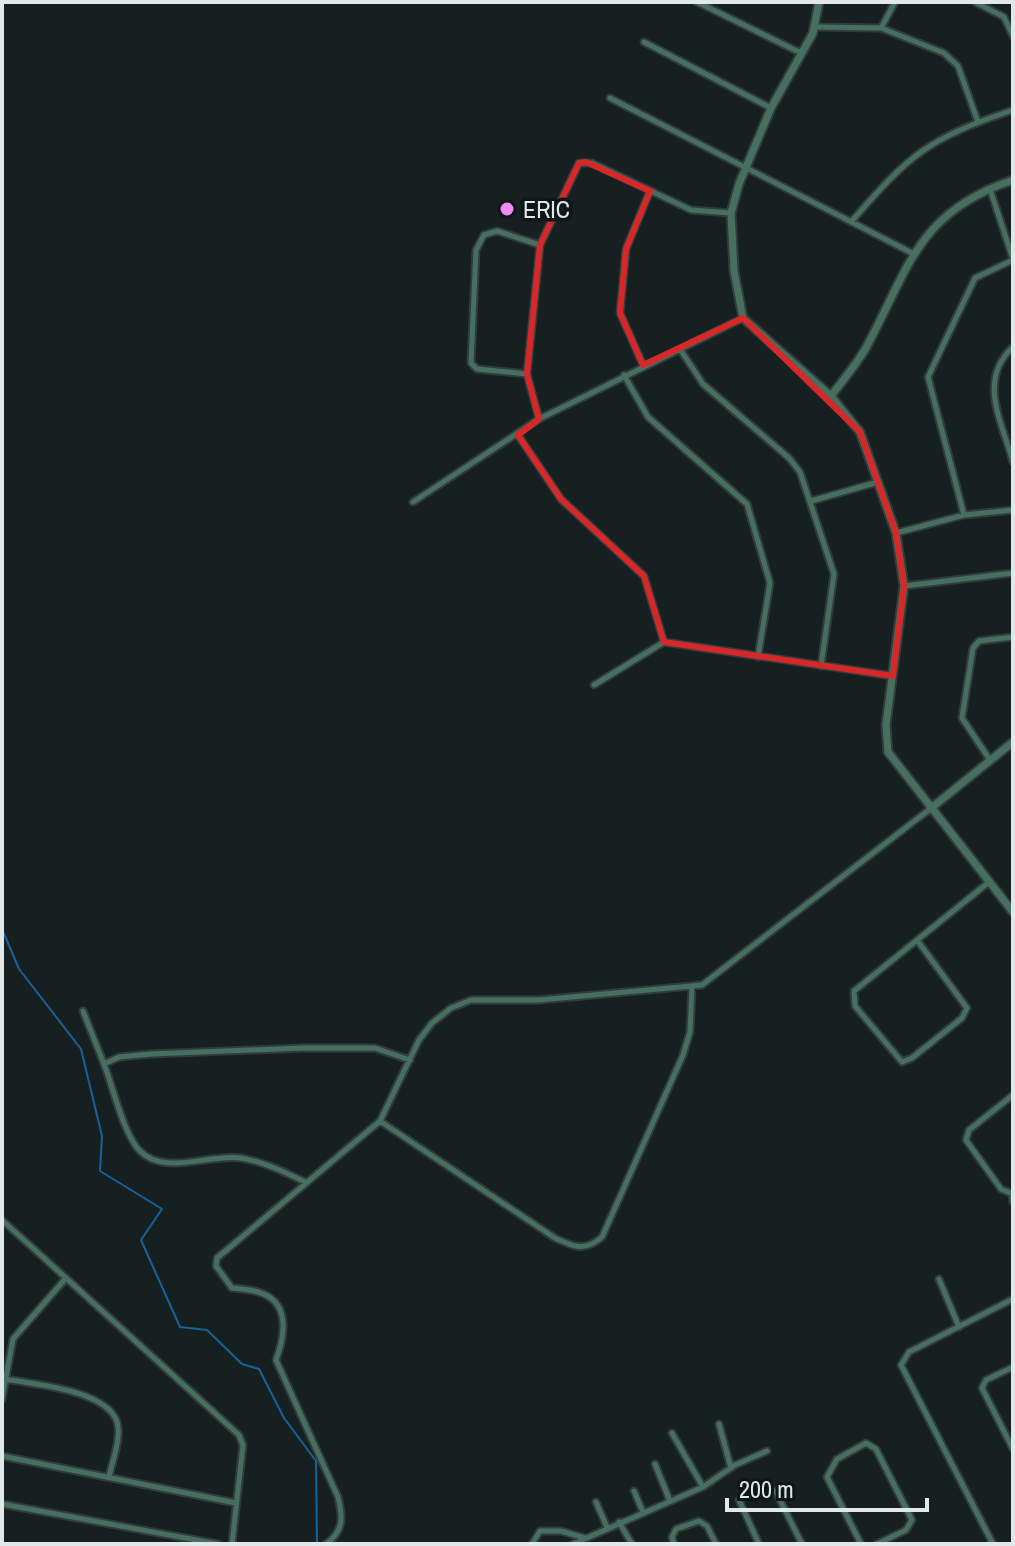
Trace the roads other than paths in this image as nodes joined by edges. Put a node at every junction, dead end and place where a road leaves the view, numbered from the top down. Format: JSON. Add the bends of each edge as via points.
{"nodes":[{"id":1,"x":697,"y":2,"type":"edge"},
{"id":2,"x":819,"y":2,"type":"edge"},
{"id":3,"x":895,"y":2,"type":"edge"},
{"id":4,"x":975,"y":2,"type":"edge"},
{"id":5,"x":815,"y":27,"type":"junction"},
{"id":6,"x":881,"y":28,"type":"junction"},
{"id":7,"x":1013,"y":36,"type":"edge"},
{"id":8,"x":644,"y":42,"type":"dead end"},
{"id":9,"x":801,"y":53,"type":"junction"},
{"id":10,"x":610,"y":98,"type":"dead end"},
{"id":11,"x":771,"y":108,"type":"junction"},
{"id":12,"x":1013,"y":110,"type":"edge"},
{"id":13,"x":978,"y":122,"type":"junction"},
{"id":14,"x":744,"y":169,"type":"junction"},
{"id":15,"x":1013,"y":180,"type":"edge"},
{"id":16,"x":990,"y":188,"type":"junction"},
{"id":17,"x":650,"y":191,"type":"junction"},
{"id":18,"x":731,"y":213,"type":"junction"},
{"id":19,"x":851,"y":222,"type":"junction"},
{"id":20,"x":540,"y":245,"type":"junction"},
{"id":21,"x":912,"y":253,"type":"junction"},
{"id":22,"x":1013,"y":259,"type":"edge"},
{"id":23,"x":743,"y":318,"type":"junction"},
{"id":24,"x":1013,"y":347,"type":"edge"},
{"id":25,"x":680,"y":349,"type":"junction"},
{"id":26,"x":643,"y":365,"type":"junction"},
{"id":27,"x":527,"y":374,"type":"junction"},
{"id":28,"x":624,"y":375,"type":"junction"},
{"id":29,"x":831,"y":396,"type":"junction"},
{"id":30,"x":539,"y":419,"type":"junction"},
{"id":31,"x":518,"y":435,"type":"junction"},
{"id":32,"x":1013,"y":462,"type":"edge"},
{"id":33,"x":878,"y":482,"type":"junction"},
{"id":34,"x":811,"y":501,"type":"junction"},
{"id":35,"x":413,"y":502,"type":"dead end"},
{"id":36,"x":1013,"y":510,"type":"edge"},
{"id":37,"x":964,"y":515,"type":"junction"},
{"id":38,"x":896,"y":533,"type":"junction"},
{"id":39,"x":1013,"y":573,"type":"edge"},
{"id":40,"x":904,"y":586,"type":"junction"},
{"id":41,"x":1013,"y":637,"type":"edge"},
{"id":42,"x":664,"y":642,"type":"junction"},
{"id":43,"x":758,"y":657,"type":"junction"},
{"id":44,"x":821,"y":666,"type":"junction"},
{"id":45,"x":893,"y":676,"type":"junction"},
{"id":46,"x":594,"y":685,"type":"dead end"},
{"id":47,"x":1013,"y":742,"type":"edge"},
{"id":48,"x":990,"y":760,"type":"junction"},
{"id":49,"x":930,"y":809,"type":"junction"},
{"id":50,"x":989,"y":882,"type":"junction"},
{"id":51,"x":1013,"y":912,"type":"edge"},
{"id":52,"x":917,"y":940,"type":"junction"},
{"id":53,"x":692,"y":988,"type":"junction"},
{"id":54,"x":83,"y":1011,"type":"dead end"},
{"id":55,"x":410,"y":1060,"type":"junction"},
{"id":56,"x":104,"y":1064,"type":"junction"},
{"id":57,"x":1013,"y":1095,"type":"edge"},
{"id":58,"x":380,"y":1121,"type":"junction"},
{"id":59,"x":305,"y":1182,"type":"junction"},
{"id":60,"x":1012,"y":1194,"type":"edge"},
{"id":61,"x":1013,"y":1202,"type":"edge"},
{"id":62,"x":2,"y":1220,"type":"edge"},
{"id":63,"x":66,"y":1278,"type":"junction"},
{"id":64,"x":939,"y":1279,"type":"dead end"},
{"id":65,"x":1013,"y":1299,"type":"edge"},
{"id":66,"x":959,"y":1327,"type":"junction"},
{"id":67,"x":1013,"y":1367,"type":"edge"},
{"id":68,"x":5,"y":1379,"type":"junction"},
{"id":69,"x":2,"y":1399,"type":"edge"},
{"id":70,"x":719,"y":1424,"type":"dead end"},
{"id":71,"x":672,"y":1433,"type":"dead end"},
{"id":72,"x":1013,"y":1449,"type":"edge"},
{"id":73,"x":767,"y":1451,"type":"dead end"},
{"id":74,"x":2,"y":1456,"type":"edge"},
{"id":75,"x":655,"y":1464,"type":"dead end"},
{"id":76,"x":731,"y":1468,"type":"junction"},
{"id":77,"x":109,"y":1477,"type":"junction"},
{"id":78,"x":703,"y":1487,"type":"junction"},
{"id":79,"x":634,"y":1491,"type":"dead end"},
{"id":80,"x":670,"y":1501,"type":"junction"},
{"id":81,"x":596,"y":1502,"type":"dead end"},
{"id":82,"x":236,"y":1503,"type":"junction"},
{"id":83,"x":2,"y":1504,"type":"edge"},
{"id":84,"x":643,"y":1512,"type":"junction"},
{"id":85,"x":619,"y":1522,"type":"junction"},
{"id":86,"x":607,"y":1527,"type":"junction"},
{"id":87,"x":585,"y":1538,"type":"junction"},
{"id":88,"x":218,"y":1544,"type":"edge"},
{"id":89,"x":232,"y":1544,"type":"edge"},
{"id":90,"x":326,"y":1544,"type":"edge"},
{"id":91,"x":532,"y":1544,"type":"edge"},
{"id":92,"x":573,"y":1544,"type":"edge"},
{"id":93,"x":632,"y":1544,"type":"edge"},
{"id":94,"x":674,"y":1544,"type":"edge"},
{"id":95,"x":716,"y":1544,"type":"edge"},
{"id":96,"x":759,"y":1544,"type":"edge"},
{"id":97,"x":802,"y":1544,"type":"edge"},
{"id":98,"x":861,"y":1544,"type":"edge"},
{"id":99,"x":877,"y":1544,"type":"edge"},
{"id":100,"x":993,"y":1544,"type":"edge"}],
"edges":[{"from":1,"to":9,"type":"street"},
{"from":2,"to":5,"type":"street"},
{"from":3,"to":6,"type":"street"},
{"from":4,"to":7,"type":"street","via":[[1004,17]]},
{"from":5,"to":6,"type":"street"},
{"from":5,"to":9,"type":"street"},
{"from":6,"to":13,"type":"street","via":[[953,59]]},
{"from":8,"to":11,"type":"street"},
{"from":9,"to":11,"type":"street"},
{"from":10,"to":14,"type":"street"},
{"from":11,"to":14,"type":"street"},
{"from":12,"to":13,"type":"street"},
{"from":13,"to":19,"type":"street","via":[[933,140],[897,169]]},
{"from":14,"to":18,"type":"street"},
{"from":14,"to":19,"type":"street"},
{"from":15,"to":16,"type":"street"},
{"from":16,"to":21,"type":"street","via":[[940,220]]},
{"from":16,"to":22,"type":"street"},
{"from":17,"to":18,"type":"street","via":[[691,210]]},
{"from":17,"to":20,"type":"street","via":[[592,163],[579,163]]},
{"from":17,"to":26,"type":"street","via":[[626,249],[620,313]]},
{"from":18,"to":23,"type":"street"},
{"from":19,"to":21,"type":"street"},
{"from":20,"to":27,"type":"street"},
{"from":20,"to":27,"type":"street","via":[[497,231],[484,235],[476,250],[471,363],[477,369]]},
{"from":21,"to":29,"type":"street","via":[[864,350]]},
{"from":22,"to":37,"type":"street","via":[[975,278],[928,377]]},
{"from":23,"to":25,"type":"street"},
{"from":23,"to":29,"type":"street"},
{"from":24,"to":32,"type":"street","via":[[992,384]]},
{"from":25,"to":26,"type":"street"},
{"from":25,"to":34,"type":"street","via":[[703,384],[796,465]]},
{"from":26,"to":28,"type":"street"},
{"from":27,"to":30,"type":"street"},
{"from":28,"to":30,"type":"street"},
{"from":28,"to":43,"type":"street","via":[[648,417],[747,504],[770,583]]},
{"from":29,"to":33,"type":"street","via":[[860,432]]},
{"from":30,"to":31,"type":"street"},
{"from":31,"to":35,"type":"street"},
{"from":31,"to":42,"type":"street","via":[[561,499],[638,567]]},
{"from":33,"to":34,"type":"street"},
{"from":33,"to":38,"type":"street"},
{"from":34,"to":44,"type":"street","via":[[834,574]]},
{"from":36,"to":37,"type":"street"},
{"from":37,"to":38,"type":"street"},
{"from":38,"to":40,"type":"street"},
{"from":39,"to":40,"type":"street"},
{"from":40,"to":45,"type":"street"},
{"from":41,"to":48,"type":"street","via":[[979,641],[970,663],[962,718]]},
{"from":42,"to":43,"type":"street"},
{"from":42,"to":46,"type":"street"},
{"from":43,"to":44,"type":"street"},
{"from":44,"to":45,"type":"street"},
{"from":45,"to":49,"type":"street","via":[[886,744]]},
{"from":47,"to":48,"type":"street"},
{"from":48,"to":49,"type":"street"},
{"from":49,"to":50,"type":"street"},
{"from":49,"to":53,"type":"street","via":[[713,980]]},
{"from":50,"to":51,"type":"street"},
{"from":50,"to":52,"type":"street"},
{"from":52,"to":52,"type":"street","via":[[852,996],[902,1062],[962,1018],[967,1008]]},
{"from":53,"to":55,"type":"street","via":[[471,1000],[432,1023]]},
{"from":53,"to":58,"type":"street","via":[[683,1055],[602,1237],[586,1248],[555,1238]]},
{"from":54,"to":56,"type":"street"},
{"from":55,"to":56,"type":"street","via":[[375,1048],[303,1048],[141,1055]]},
{"from":55,"to":58,"type":"street"},
{"from":56,"to":59,"type":"street","via":[[133,1141],[147,1157],[172,1163],[238,1158]]},
{"from":57,"to":60,"type":"street","via":[[969,1130],[966,1140],[1001,1189]]},
{"from":58,"to":59,"type":"street"},
{"from":59,"to":90,"type":"street","via":[[217,1258],[216,1266],[232,1288],[261,1292],[277,1305],[284,1320],[276,1360],[343,1516],[338,1532]]},
{"from":60,"to":61,"type":"street"},
{"from":62,"to":63,"type":"street"},
{"from":63,"to":68,"type":"street","via":[[13,1339]]},
{"from":63,"to":82,"type":"street","via":[[239,1435],[243,1445]]},
{"from":64,"to":66,"type":"street"},
{"from":65,"to":66,"type":"street"},
{"from":66,"to":100,"type":"street","via":[[909,1352],[901,1365]]},
{"from":67,"to":72,"type":"street","via":[[986,1380],[982,1388]]},
{"from":68,"to":69,"type":"street"},
{"from":68,"to":77,"type":"street","via":[[72,1390],[113,1414],[119,1429]]},
{"from":70,"to":76,"type":"street"},
{"from":71,"to":78,"type":"street"},
{"from":73,"to":76,"type":"street"},
{"from":74,"to":77,"type":"street"},
{"from":75,"to":80,"type":"street"},
{"from":76,"to":78,"type":"street"},
{"from":77,"to":82,"type":"street"},
{"from":78,"to":80,"type":"street"},
{"from":79,"to":84,"type":"street"},
{"from":80,"to":84,"type":"street"},
{"from":81,"to":86,"type":"street"},
{"from":82,"to":89,"type":"street"},
{"from":83,"to":88,"type":"street"},
{"from":84,"to":85,"type":"street"},
{"from":85,"to":86,"type":"street"},
{"from":85,"to":93,"type":"street"},
{"from":86,"to":87,"type":"street"},
{"from":87,"to":91,"type":"street","via":[[540,1531]]},
{"from":87,"to":92,"type":"street"},
{"from":94,"to":95,"type":"street","via":[[676,1529],[699,1521]]},
{"from":96,"to":97,"type":"street","via":[[739,1500],[763,1485],[776,1492]]},
{"from":98,"to":99,"type":"street","via":[[827,1477],[837,1459],[866,1443],[876,1449],[912,1520],[906,1530]]}]}
